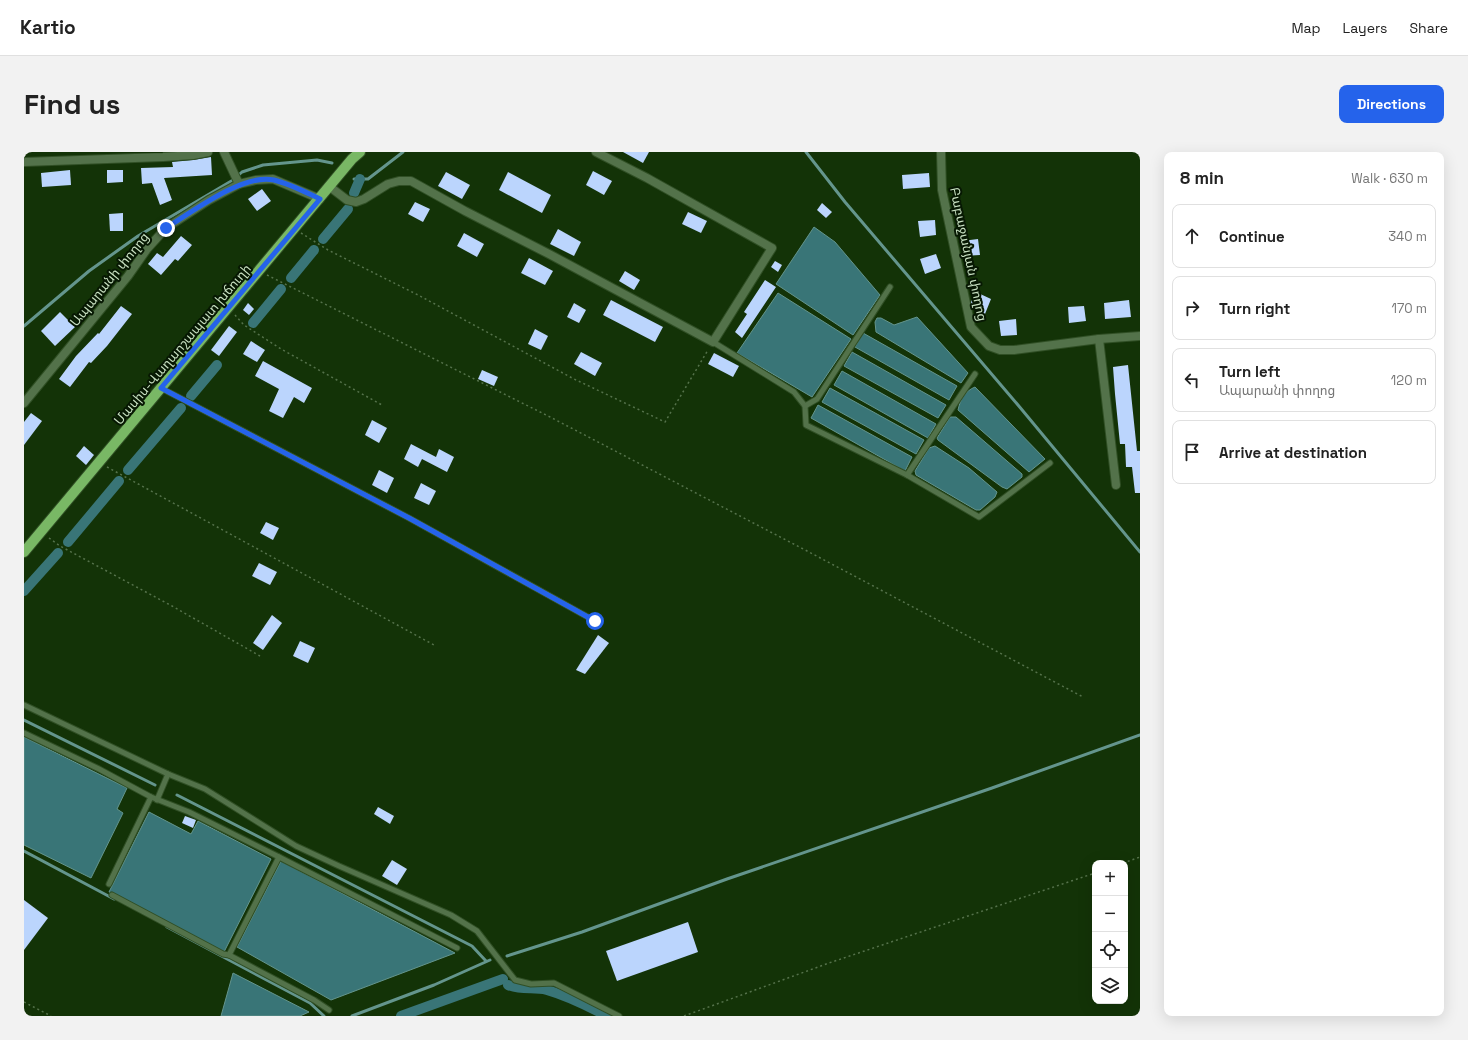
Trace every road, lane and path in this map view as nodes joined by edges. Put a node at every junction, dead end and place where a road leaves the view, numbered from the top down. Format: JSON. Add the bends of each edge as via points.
{"nodes":[{"id":1,"x":208,"y":152,"type":"edge"},
{"id":2,"x":224,"y":152,"type":"edge"},
{"id":3,"x":360,"y":152,"type":"edge"},
{"id":4,"x":596,"y":152,"type":"edge"},
{"id":5,"x":941,"y":152,"type":"edge"},
{"id":6,"x":24,"y":162,"type":"edge"},
{"id":7,"x":239,"y":184,"type":"junction"},
{"id":8,"x":330,"y":186,"type":"junction"},
{"id":9,"x":320,"y":199,"type":"junction"},
{"id":10,"x":295,"y":229,"type":"junction"},
{"id":11,"x":260,"y":270,"type":"junction"},
{"id":12,"x":890,"y":287,"type":"dead end"},
{"id":13,"x":228,"y":308,"type":"junction"},
{"id":14,"x":1140,"y":336,"type":"edge"},
{"id":15,"x":1099,"y":339,"type":"junction"},
{"id":16,"x":713,"y":342,"type":"junction"},
{"id":17,"x":975,"y":374,"type":"dead end"},
{"id":18,"x":161,"y":388,"type":"junction"},
{"id":19,"x":24,"y":404,"type":"edge"},
{"id":20,"x":382,"y":404,"type":"dead end"},
{"id":21,"x":805,"y":406,"type":"junction"},
{"id":22,"x":99,"y":462,"type":"junction"},
{"id":23,"x":1050,"y":463,"type":"dead end"},
{"id":24,"x":907,"y":475,"type":"junction"},
{"id":25,"x":1116,"y":485,"type":"dead end"},
{"id":26,"x":40,"y":532,"type":"junction"},
{"id":27,"x":24,"y":552,"type":"edge"},
{"id":28,"x":595,"y":621,"type":"dead end"},
{"id":29,"x":434,"y":646,"type":"dead end"},
{"id":30,"x":260,"y":656,"type":"dead end"},
{"id":31,"x":1083,"y":697,"type":"dead end"},
{"id":32,"x":24,"y":705,"type":"edge"},
{"id":33,"x":24,"y":733,"type":"edge"},
{"id":34,"x":168,"y":774,"type":"junction"},
{"id":35,"x":151,"y":797,"type":"junction"},
{"id":36,"x":157,"y":800,"type":"junction"},
{"id":37,"x":279,"y":857,"type":"junction"},
{"id":38,"x":1140,"y":857,"type":"edge"},
{"id":39,"x":1128,"y":861,"type":"edge"},
{"id":40,"x":1092,"y":874,"type":"edge"},
{"id":41,"x":109,"y":884,"type":"dead end"},
{"id":42,"x":112,"y":895,"type":"dead end"},
{"id":43,"x":457,"y":948,"type":"dead end"},
{"id":44,"x":229,"y":955,"type":"junction"},
{"id":45,"x":24,"y":1002,"type":"edge"},
{"id":46,"x":329,"y":1010,"type":"dead end"},
{"id":47,"x":51,"y":1016,"type":"edge"},
{"id":48,"x":619,"y":1016,"type":"edge"},
{"id":49,"x":684,"y":1016,"type":"edge"}],
"edges":[{"from":1,"to":6,"type":"street","via":[[163,157]]},
{"from":2,"to":7,"type":"street"},
{"from":3,"to":8,"type":"main road","name":"Մասիս-Վաղարշապատ խճուղի"},
{"from":4,"to":16,"type":"street","via":[[772,248]]},
{"from":5,"to":15,"type":"street","name":"Բաբաջանյան փողոց","via":[[942,190],[971,327],[990,346],[1000,350]]},
{"from":7,"to":9,"type":"street","name":"Ապարանի փողոց","via":[[273,180]]},
{"from":7,"to":19,"type":"street","name":"Ապարանի փողոց","via":[[166,228]]},
{"from":8,"to":9,"type":"main road","name":"Մասիս-Վաղարշապատ խճուղի"},
{"from":8,"to":16,"type":"street","via":[[347,200],[356,202],[388,184],[411,181]]},
{"from":9,"to":10,"type":"main road","name":"Մասիս-Վաղարշապատ խճուղի"},
{"from":10,"to":11,"type":"main road","name":"Մասիս-Վաղարշապատ խճուղի"},
{"from":10,"to":16,"type":"path","via":[[328,250],[574,379],[664,422]]},
{"from":11,"to":13,"type":"main road","name":"Մասիս-Վաղարշապատ խճուղի"},
{"from":11,"to":31,"type":"path","via":[[552,418]]},
{"from":12,"to":21,"type":"lane","via":[[817,399]]},
{"from":13,"to":18,"type":"main road","name":"Մասիս-Վաղարշապատ խճուղի"},
{"from":13,"to":20,"type":"path","via":[[244,325],[282,349]]},
{"from":14,"to":15,"type":"street","name":"Բաբաջանյան փողոց"},
{"from":15,"to":25,"type":"street"},
{"from":16,"to":21,"type":"lane","via":[[794,392]]},
{"from":17,"to":24,"type":"lane"},
{"from":18,"to":22,"type":"main road","name":"Մասիս-Վաղարշապատ խճուղի"},
{"from":18,"to":28,"type":"lane","via":[[409,518]]},
{"from":21,"to":24,"type":"lane","via":[[806,425]]},
{"from":22,"to":26,"type":"main road","name":"Մասիս-Վաղարշապատ խճուղի"},
{"from":22,"to":29,"type":"path"},
{"from":23,"to":24,"type":"lane","via":[[979,517]]},
{"from":26,"to":27,"type":"main road","name":"Մասիս-Վաղարշապատ խճուղի"},
{"from":26,"to":30,"type":"path","via":[[60,546]]},
{"from":32,"to":34,"type":"lane"},
{"from":33,"to":35,"type":"lane"},
{"from":34,"to":36,"type":"lane"},
{"from":34,"to":48,"type":"lane","via":[[205,789],[296,846],[451,915],[477,932],[515,980],[531,984],[554,983]]},
{"from":35,"to":36,"type":"lane"},
{"from":35,"to":41,"type":"lane"},
{"from":36,"to":37,"type":"lane","via":[[189,812]]},
{"from":37,"to":43,"type":"lane"},
{"from":37,"to":44,"type":"lane"},
{"from":38,"to":39,"type":"path"},
{"from":40,"to":49,"type":"path","via":[[829,963]]},
{"from":42,"to":44,"type":"lane"},
{"from":44,"to":46,"type":"lane"},
{"from":45,"to":47,"type":"path"}]}
